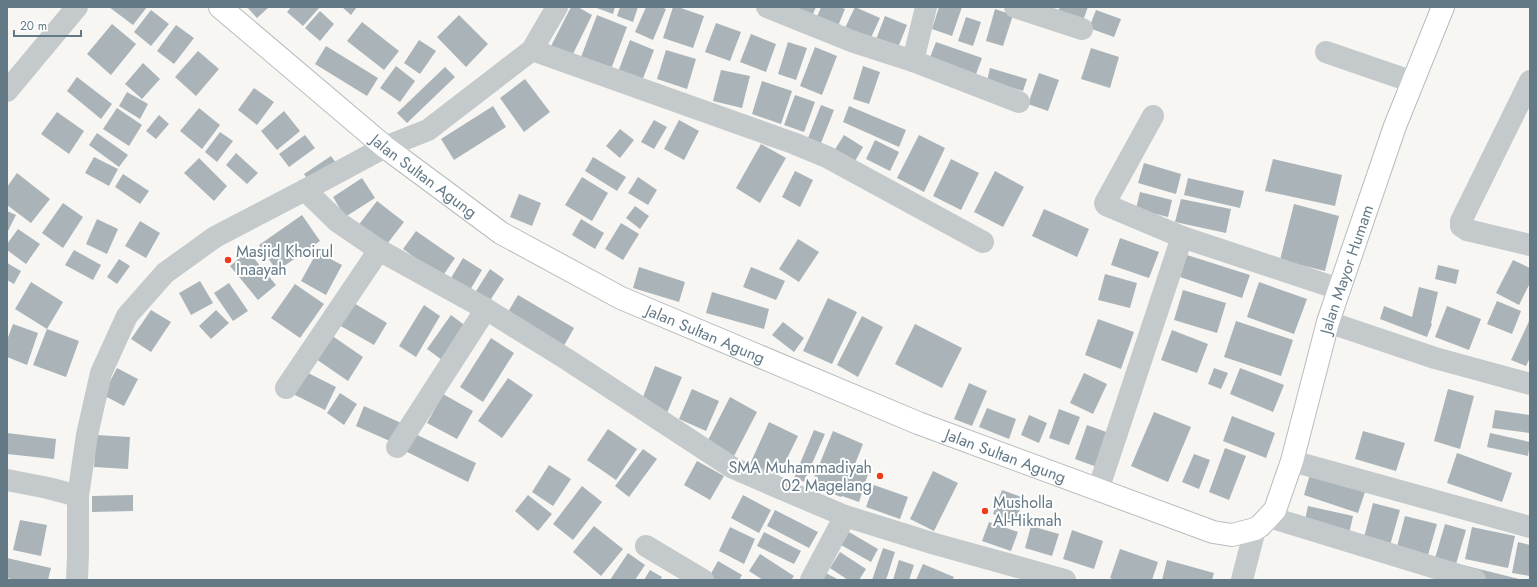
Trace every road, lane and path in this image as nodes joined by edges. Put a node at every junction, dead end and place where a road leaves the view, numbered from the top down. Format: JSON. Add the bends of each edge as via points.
{"nodes":[{"id":1,"x":77,"y":7,"type":"edge"},
{"id":2,"x":220,"y":7,"type":"edge"},
{"id":3,"x":557,"y":7,"type":"edge"},
{"id":4,"x":766,"y":7,"type":"edge"},
{"id":5,"x":926,"y":7,"type":"edge"},
{"id":6,"x":1015,"y":7,"type":"edge"},
{"id":7,"x":1443,"y":7,"type":"edge"},
{"id":8,"x":1082,"y":29,"type":"dead end"},
{"id":9,"x":532,"y":50,"type":"junction"},
{"id":10,"x":1326,"y":52,"type":"dead end"},
{"id":11,"x":913,"y":61,"type":"junction"},
{"id":12,"x":1530,"y":81,"type":"edge"},
{"id":13,"x":1413,"y":82,"type":"junction"},
{"id":14,"x":7,"y":91,"type":"edge"},
{"id":15,"x":1018,"y":102,"type":"dead end"},
{"id":16,"x":1152,"y":116,"type":"dead end"},
{"id":17,"x":385,"y":147,"type":"junction"},
{"id":18,"x":305,"y":190,"type":"junction"},
{"id":19,"x":1182,"y":237,"type":"junction"},
{"id":20,"x":983,"y":242,"type":"dead end"},
{"id":21,"x":1530,"y":245,"type":"edge"},
{"id":22,"x":379,"y":250,"type":"junction"},
{"id":23,"x":1339,"y":289,"type":"junction"},
{"id":24,"x":486,"y":309,"type":"junction"},
{"id":25,"x":1328,"y":322,"type":"junction"},
{"id":26,"x":1530,"y":384,"type":"edge"},
{"id":27,"x":286,"y":388,"type":"dead end"},
{"id":28,"x":397,"y":447,"type":"dead end"},
{"id":29,"x":1292,"y":461,"type":"junction"},
{"id":30,"x":7,"y":480,"type":"edge"},
{"id":31,"x":1098,"y":490,"type":"junction"},
{"id":32,"x":78,"y":496,"type":"junction"},
{"id":33,"x":845,"y":516,"type":"junction"},
{"id":34,"x":1262,"y":523,"type":"junction"},
{"id":35,"x":1530,"y":527,"type":"edge"},
{"id":36,"x":646,"y":546,"type":"dead end"},
{"id":37,"x":77,"y":580,"type":"edge"},
{"id":38,"x":703,"y":580,"type":"edge"},
{"id":39,"x":811,"y":580,"type":"edge"},
{"id":40,"x":1065,"y":580,"type":"edge"},
{"id":41,"x":1242,"y":580,"type":"edge"},
{"id":42,"x":1475,"y":580,"type":"edge"}],
"edges":[{"from":1,"to":14,"type":"street"},
{"from":2,"to":17,"type":"main road","name":"Jalan Sultan Agung"},
{"from":3,"to":9,"type":"street"},
{"from":4,"to":11,"type":"street","via":[[854,42]]},
{"from":5,"to":11,"type":"street"},
{"from":6,"to":8,"type":"street"},
{"from":7,"to":13,"type":"main road","name":"Jalan Mayor Humam"},
{"from":9,"to":17,"type":"street","via":[[428,130]]},
{"from":9,"to":20,"type":"street","via":[[827,157]]},
{"from":10,"to":13,"type":"street"},
{"from":11,"to":15,"type":"street"},
{"from":12,"to":21,"type":"street","via":[[1461,221],[1461,226],[1467,230]]},
{"from":13,"to":23,"type":"main road","name":"Jalan Mayor Humam","via":[[1395,126]]},
{"from":16,"to":19,"type":"street","via":[[1105,203],[1108,207]]},
{"from":17,"to":18,"type":"street"},
{"from":17,"to":31,"type":"main road","name":"Jalan Sultan Agung","via":[[501,233],[621,298],[918,424]]},
{"from":18,"to":22,"type":"street","via":[[338,222]]},
{"from":18,"to":32,"type":"street","via":[[215,237],[165,273],[127,316],[101,373],[87,434]]},
{"from":19,"to":23,"type":"street"},
{"from":19,"to":31,"type":"street"},
{"from":22,"to":24,"type":"street"},
{"from":22,"to":27,"type":"street"},
{"from":23,"to":25,"type":"main road","name":"Jalan Mayor Humam"},
{"from":24,"to":28,"type":"street"},
{"from":24,"to":33,"type":"street","via":[[733,468]]},
{"from":25,"to":26,"type":"street","via":[[1435,358]]},
{"from":25,"to":29,"type":"main road","name":"Jalan Mayor Humam"},
{"from":29,"to":34,"type":"main road","name":"Jalan Mayor Humam","via":[[1275,510]]},
{"from":29,"to":35,"type":"street"},
{"from":30,"to":32,"type":"street"},
{"from":31,"to":34,"type":"main road","name":"Jalan Sultan Agung","via":[[1213,532],[1232,535]]},
{"from":32,"to":37,"type":"street"},
{"from":33,"to":39,"type":"street"},
{"from":33,"to":40,"type":"street"},
{"from":34,"to":41,"type":"street"},
{"from":34,"to":42,"type":"street"},
{"from":36,"to":38,"type":"street"}]}
